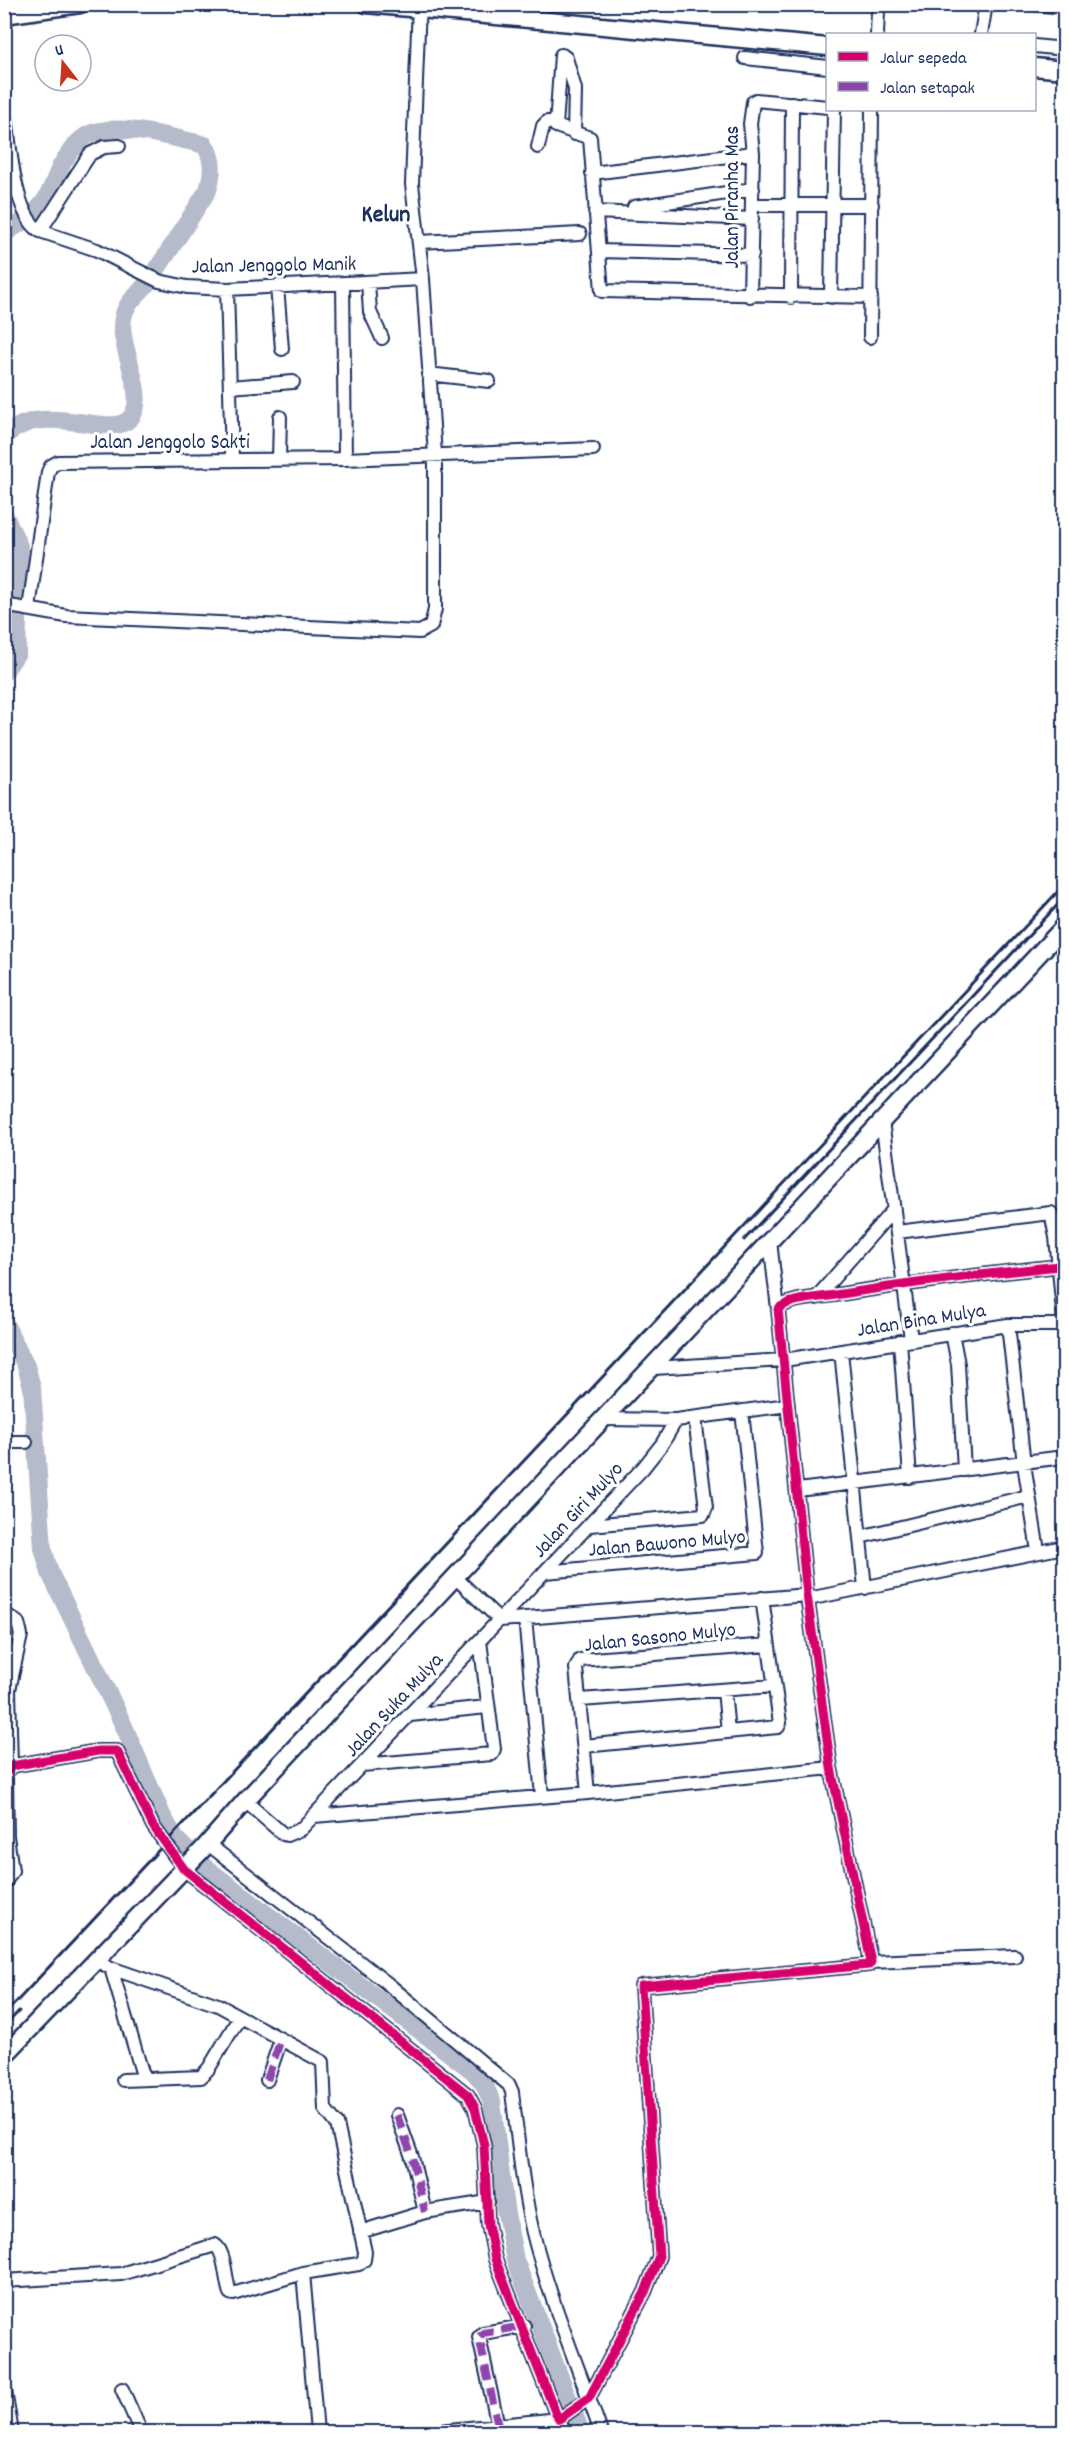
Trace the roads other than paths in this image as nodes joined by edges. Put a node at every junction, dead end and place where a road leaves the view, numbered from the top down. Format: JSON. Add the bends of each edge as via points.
{"nodes":[{"id":1,"x":80,"y":4,"type":"edge"},
{"id":2,"x":366,"y":4,"type":"edge"},
{"id":3,"x":986,"y":4,"type":"edge"},
{"id":4,"x":1035,"y":4,"type":"edge"},
{"id":5,"x":1040,"y":5,"type":"edge"},
{"id":6,"x":1065,"y":7,"type":"edge"},
{"id":7,"x":418,"y":8,"type":"edge"},
{"id":8,"x":878,"y":11,"type":"dead end"},
{"id":9,"x":4,"y":15,"type":"edge"},
{"id":10,"x":877,"y":33,"type":"edge"},
{"id":11,"x":981,"y":33,"type":"edge"},
{"id":12,"x":826,"y":46,"type":"edge"},
{"id":13,"x":1036,"y":46,"type":"edge"},
{"id":14,"x":1065,"y":49,"type":"edge"},
{"id":15,"x":746,"y":58,"type":"dead end"},
{"id":16,"x":826,"y":67,"type":"edge"},
{"id":17,"x":1036,"y":67,"type":"edge"},
{"id":18,"x":1065,"y":70,"type":"edge"},
{"id":19,"x":4,"y":98,"type":"edge"},
{"id":20,"x":792,"y":103,"type":"junction"},
{"id":21,"x":826,"y":106,"type":"edge"},
{"id":22,"x":834,"y":111,"type":"edge"},
{"id":23,"x":868,"y":111,"type":"edge"},
{"id":24,"x":556,"y":123,"type":"junction"},
{"id":25,"x":574,"y":134,"type":"junction"},
{"id":26,"x":119,"y":146,"type":"dead end"},
{"id":27,"x":538,"y":147,"type":"dead end"},
{"id":28,"x":753,"y":153,"type":"junction"},
{"id":29,"x":8,"y":155,"type":"edge"},
{"id":30,"x":592,"y":172,"type":"junction"},
{"id":31,"x":753,"y":189,"type":"junction"},
{"id":32,"x":752,"y":205,"type":"junction"},
{"id":33,"x":793,"y":205,"type":"junction"},
{"id":34,"x":833,"y":205,"type":"junction"},
{"id":35,"x":872,"y":205,"type":"junction"},
{"id":36,"x":609,"y":211,"type":"junction"},
{"id":37,"x":595,"y":212,"type":"junction"},
{"id":38,"x":752,"y":219,"type":"junction"},
{"id":39,"x":37,"y":229,"type":"junction"},
{"id":40,"x":580,"y":234,"type":"dead end"},
{"id":41,"x":419,"y":242,"type":"junction"},
{"id":42,"x":599,"y":251,"type":"junction"},
{"id":43,"x":752,"y":255,"type":"junction"},
{"id":44,"x":423,"y":279,"type":"junction"},
{"id":45,"x":368,"y":282,"type":"junction"},
{"id":46,"x":343,"y":283,"type":"junction"},
{"id":47,"x":277,"y":286,"type":"junction"},
{"id":48,"x":227,"y":289,"type":"junction"},
{"id":49,"x":750,"y":296,"type":"junction"},
{"id":50,"x":791,"y":297,"type":"junction"},
{"id":51,"x":831,"y":297,"type":"junction"},
{"id":52,"x":871,"y":297,"type":"junction"},
{"id":53,"x":870,"y":337,"type":"dead end"},
{"id":54,"x":382,"y":338,"type":"dead end"},
{"id":55,"x":282,"y":349,"type":"dead end"},
{"id":56,"x":428,"y":374,"type":"junction"},
{"id":57,"x":489,"y":381,"type":"dead end"},
{"id":58,"x":293,"y":382,"type":"dead end"},
{"id":59,"x":230,"y":387,"type":"junction"},
{"id":60,"x":280,"y":417,"type":"dead end"},
{"id":61,"x":593,"y":449,"type":"dead end"},
{"id":62,"x":435,"y":455,"type":"junction"},
{"id":63,"x":345,"y":459,"type":"junction"},
{"id":64,"x":232,"y":460,"type":"junction"},
{"id":65,"x":279,"y":460,"type":"junction"},
{"id":66,"x":5,"y":605,"type":"edge"},
{"id":67,"x":28,"y":608,"type":"junction"},
{"id":68,"x":1065,"y":927,"type":"edge"},
{"id":69,"x":882,"y":1121,"type":"junction"},
{"id":70,"x":894,"y":1209,"type":"junction"},
{"id":71,"x":897,"y":1232,"type":"junction"},
{"id":72,"x":770,"y":1241,"type":"junction"},
{"id":73,"x":1059,"y":1266,"type":"junction"},
{"id":74,"x":902,"y":1284,"type":"junction"},
{"id":75,"x":816,"y":1298,"type":"junction"},
{"id":76,"x":778,"y":1309,"type":"junction"},
{"id":77,"x":1065,"y":1324,"type":"edge"},
{"id":78,"x":1008,"y":1325,"type":"junction"},
{"id":79,"x":952,"y":1334,"type":"junction"},
{"id":80,"x":905,"y":1340,"type":"junction"},
{"id":81,"x":841,"y":1351,"type":"junction"},
{"id":82,"x":784,"y":1360,"type":"junction"},
{"id":83,"x":654,"y":1368,"type":"junction"},
{"id":84,"x":788,"y":1405,"type":"junction"},
{"id":85,"x":742,"y":1411,"type":"junction"},
{"id":86,"x":695,"y":1418,"type":"junction"},
{"id":87,"x":604,"y":1419,"type":"junction"},
{"id":88,"x":676,"y":1420,"type":"junction"},
{"id":89,"x":4,"y":1442,"type":"edge"},
{"id":90,"x":26,"y":1442,"type":"dead end"},
{"id":91,"x":1065,"y":1457,"type":"edge"},
{"id":92,"x":1024,"y":1464,"type":"junction"},
{"id":93,"x":964,"y":1470,"type":"junction"},
{"id":94,"x":910,"y":1477,"type":"junction"},
{"id":95,"x":855,"y":1484,"type":"junction"},
{"id":96,"x":798,"y":1490,"type":"junction"},
{"id":97,"x":1029,"y":1496,"type":"junction"},
{"id":98,"x":590,"y":1525,"type":"junction"},
{"id":99,"x":860,"y":1537,"type":"junction"},
{"id":100,"x":1065,"y":1547,"type":"edge"},
{"id":101,"x":1038,"y":1551,"type":"junction"},
{"id":102,"x":545,"y":1572,"type":"junction"},
{"id":103,"x":455,"y":1577,"type":"junction"},
{"id":104,"x":865,"y":1588,"type":"junction"},
{"id":105,"x":808,"y":1597,"type":"junction"},
{"id":106,"x":762,"y":1599,"type":"junction"},
{"id":107,"x":4,"y":1613,"type":"edge"},
{"id":108,"x":525,"y":1617,"type":"junction"},
{"id":109,"x":500,"y":1620,"type":"junction"},
{"id":110,"x":480,"y":1641,"type":"junction"},
{"id":111,"x":768,"y":1645,"type":"junction"},
{"id":112,"x":774,"y":1686,"type":"junction"},
{"id":113,"x":7,"y":1690,"type":"edge"},
{"id":114,"x":724,"y":1690,"type":"junction"},
{"id":115,"x":580,"y":1700,"type":"junction"},
{"id":116,"x":487,"y":1707,"type":"junction"},
{"id":117,"x":410,"y":1715,"type":"junction"},
{"id":118,"x":729,"y":1732,"type":"junction"},
{"id":119,"x":584,"y":1746,"type":"junction"},
{"id":120,"x":362,"y":1765,"type":"junction"},
{"id":121,"x":831,"y":1768,"type":"junction"},
{"id":122,"x":7,"y":1774,"type":"edge"},
{"id":123,"x":588,"y":1793,"type":"junction"},
{"id":124,"x":543,"y":1796,"type":"junction"},
{"id":125,"x":245,"y":1801,"type":"junction"},
{"id":126,"x":314,"y":1816,"type":"junction"},
{"id":127,"x":206,"y":1846,"type":"junction"},
{"id":128,"x":186,"y":1867,"type":"junction"},
{"id":129,"x":4,"y":1884,"type":"edge"},
{"id":130,"x":1015,"y":1956,"type":"dead end"},
{"id":131,"x":95,"y":1960,"type":"junction"},
{"id":132,"x":871,"y":1962,"type":"junction"},
{"id":133,"x":111,"y":1968,"type":"junction"},
{"id":134,"x":239,"y":2018,"type":"junction"},
{"id":135,"x":281,"y":2039,"type":"junction"},
{"id":136,"x":6,"y":2054,"type":"edge"},
{"id":137,"x":144,"y":2079,"type":"junction"},
{"id":138,"x":123,"y":2080,"type":"dead end"},
{"id":139,"x":267,"y":2080,"type":"dead end"},
{"id":140,"x":397,"y":2115,"type":"dead end"},
{"id":141,"x":488,"y":2202,"type":"junction"},
{"id":142,"x":425,"y":2212,"type":"junction"},
{"id":143,"x":360,"y":2232,"type":"junction"},
{"id":144,"x":303,"y":2273,"type":"junction"},
{"id":145,"x":4,"y":2282,"type":"edge"},
{"id":146,"x":524,"y":2326,"type":"junction"},
{"id":147,"x":4,"y":2385,"type":"edge"},
{"id":148,"x":122,"y":2390,"type":"dead end"},
{"id":149,"x":587,"y":2400,"type":"junction"},
{"id":150,"x":562,"y":2418,"type":"junction"},
{"id":151,"x":498,"y":2426,"type":"junction"},
{"id":152,"x":12,"y":2433,"type":"edge"},
{"id":153,"x":141,"y":2433,"type":"edge"},
{"id":154,"x":317,"y":2433,"type":"edge"},
{"id":155,"x":428,"y":2433,"type":"edge"},
{"id":156,"x":564,"y":2433,"type":"edge"},
{"id":157,"x":601,"y":2433,"type":"edge"}],
"edges":[{"from":1,"to":9,"type":"main road"},
{"from":2,"to":7,"type":"main road"},
{"from":3,"to":11,"type":"street"},
{"from":4,"to":5,"type":"street"},
{"from":5,"to":6,"type":"street"},
{"from":7,"to":12,"type":"main road"},
{"from":7,"to":41,"type":"street","via":[[412,156]]},
{"from":8,"to":10,"type":"street"},
{"from":13,"to":14,"type":"street"},
{"from":15,"to":16,"type":"street"},
{"from":17,"to":18,"type":"main road"},
{"from":19,"to":29,"type":"street"},
{"from":20,"to":21,"type":"street"},
{"from":20,"to":28,"type":"street","name":"Jalan Piranha Mas","via":[[756,100],[751,110]]},
{"from":20,"to":33,"type":"street"},
{"from":22,"to":34,"type":"street"},
{"from":23,"to":35,"type":"street"},
{"from":24,"to":25,"type":"street","via":[[557,129]]},
{"from":24,"to":25,"type":"street","via":[[562,55],[575,89]]},
{"from":24,"to":27,"type":"street","via":[[543,126]]},
{"from":25,"to":30,"type":"street","via":[[590,138]]},
{"from":26,"to":39,"type":"street","via":[[104,147],[90,154]]},
{"from":28,"to":30,"type":"street"},
{"from":28,"to":31,"type":"street","name":"Jalan Piranha Mas"},
{"from":29,"to":39,"type":"street","via":[[22,207]]},
{"from":30,"to":37,"type":"street"},
{"from":31,"to":32,"type":"street","name":"Jalan Piranha Mas"},
{"from":31,"to":36,"type":"street"},
{"from":32,"to":33,"type":"street"},
{"from":32,"to":38,"type":"street","name":"Jalan Piranha Mas"},
{"from":33,"to":34,"type":"street"},
{"from":33,"to":50,"type":"street"},
{"from":34,"to":35,"type":"street"},
{"from":34,"to":51,"type":"street"},
{"from":35,"to":52,"type":"street"},
{"from":36,"to":37,"type":"street"},
{"from":36,"to":38,"type":"street"},
{"from":37,"to":42,"type":"street"},
{"from":38,"to":43,"type":"street","name":"Jalan Piranha Mas"},
{"from":39,"to":48,"type":"street","name":"Jalan Jenggolo Manik","via":[[97,250],[159,280],[187,287]]},
{"from":40,"to":41,"type":"street"},
{"from":41,"to":44,"type":"street"},
{"from":42,"to":43,"type":"street"},
{"from":42,"to":49,"type":"street","via":[[603,291]]},
{"from":43,"to":49,"type":"street","name":"Jalan Piranha Mas"},
{"from":44,"to":45,"type":"street","name":"Jalan Jenggolo Manik"},
{"from":44,"to":56,"type":"street"},
{"from":45,"to":46,"type":"street","name":"Jalan Jenggolo Manik"},
{"from":45,"to":54,"type":"street","via":[[370,312]]},
{"from":46,"to":47,"type":"street","name":"Jalan Jenggolo Manik"},
{"from":46,"to":63,"type":"street"},
{"from":47,"to":48,"type":"street","name":"Jalan Jenggolo Manik"},
{"from":47,"to":55,"type":"street"},
{"from":48,"to":59,"type":"street"},
{"from":49,"to":50,"type":"street"},
{"from":50,"to":51,"type":"street"},
{"from":51,"to":52,"type":"street"},
{"from":52,"to":53,"type":"street"},
{"from":56,"to":57,"type":"street"},
{"from":56,"to":62,"type":"street"},
{"from":58,"to":59,"type":"street"},
{"from":59,"to":64,"type":"street"},
{"from":60,"to":65,"type":"street"},
{"from":61,"to":62,"type":"street","name":"Jalan Jenggolo Sakti"},
{"from":62,"to":63,"type":"street","name":"Jalan Jenggolo Sakti"},
{"from":62,"to":67,"type":"street","via":[[435,609],[433,623],[423,631],[66,616]]},
{"from":63,"to":65,"type":"street","name":"Jalan Jenggolo Sakti"},
{"from":64,"to":65,"type":"street","name":"Jalan Jenggolo Sakti"},
{"from":64,"to":67,"type":"street","name":"Jalan Jenggolo Sakti","via":[[53,464],[48,472]]},
{"from":66,"to":67,"type":"street"},
{"from":68,"to":69,"type":"main road"},
{"from":69,"to":70,"type":"street"},
{"from":69,"to":72,"type":"main road"},
{"from":70,"to":71,"type":"street"},
{"from":70,"to":75,"type":"street"},
{"from":71,"to":73,"type":"street","via":[[1052,1213]]},
{"from":71,"to":74,"type":"street"},
{"from":72,"to":76,"type":"street"},
{"from":72,"to":83,"type":"main road"},
{"from":73,"to":74,"type":"street"},
{"from":73,"to":77,"type":"street"},
{"from":74,"to":75,"type":"street"},
{"from":74,"to":80,"type":"street"},
{"from":75,"to":76,"type":"street"},
{"from":76,"to":82,"type":"street"},
{"from":77,"to":78,"type":"street","name":"Jalan Bina Mulya"},
{"from":78,"to":79,"type":"street","name":"Jalan Bina Mulya"},
{"from":78,"to":92,"type":"street"},
{"from":79,"to":80,"type":"street","name":"Jalan Bina Mulya"},
{"from":79,"to":93,"type":"street","via":[[958,1364]]},
{"from":80,"to":81,"type":"street","name":"Jalan Bina Mulya"},
{"from":80,"to":94,"type":"street"},
{"from":81,"to":82,"type":"street","name":"Jalan Bina Mulya"},
{"from":81,"to":95,"type":"street"},
{"from":82,"to":83,"type":"street","name":"Jalan Bina Mulya"},
{"from":82,"to":84,"type":"street"},
{"from":83,"to":87,"type":"main road"},
{"from":84,"to":85,"type":"street"},
{"from":84,"to":96,"type":"street"},
{"from":85,"to":86,"type":"street"},
{"from":85,"to":102,"type":"street","name":"Jalan Bawono Mulyo","via":[[758,1554]]},
{"from":86,"to":88,"type":"street"},
{"from":86,"to":98,"type":"street","via":[[706,1508],[703,1515]]},
{"from":87,"to":88,"type":"street"},
{"from":87,"to":103,"type":"main road"},
{"from":88,"to":98,"type":"street","name":"Jalan Giri Mulyo","via":[[655,1455]]},
{"from":89,"to":90,"type":"street"},
{"from":91,"to":92,"type":"street"},
{"from":92,"to":93,"type":"street"},
{"from":92,"to":97,"type":"street"},
{"from":93,"to":94,"type":"street"},
{"from":94,"to":95,"type":"street"},
{"from":95,"to":96,"type":"street"},
{"from":95,"to":99,"type":"street"},
{"from":96,"to":105,"type":"street"},
{"from":97,"to":99,"type":"street"},
{"from":97,"to":101,"type":"street"},
{"from":98,"to":102,"type":"street","name":"Jalan Giri Mulyo"},
{"from":99,"to":104,"type":"street"},
{"from":100,"to":101,"type":"street"},
{"from":101,"to":104,"type":"street"},
{"from":102,"to":109,"type":"street","name":"Jalan Giri Mulyo"},
{"from":103,"to":109,"type":"street"},
{"from":103,"to":125,"type":"main road"},
{"from":104,"to":105,"type":"street"},
{"from":105,"to":106,"type":"street"},
{"from":105,"to":121,"type":"street"},
{"from":106,"to":108,"type":"street"},
{"from":106,"to":111,"type":"street"},
{"from":107,"to":113,"type":"street","via":[[18,1623],[21,1635]]},
{"from":108,"to":109,"type":"street"},
{"from":108,"to":124,"type":"street"},
{"from":109,"to":110,"type":"street","name":"Jalan Suka Mulya"},
{"from":110,"to":116,"type":"street"},
{"from":110,"to":117,"type":"street","name":"Jalan Suka Mulya"},
{"from":111,"to":112,"type":"street"},
{"from":111,"to":115,"type":"street","name":"Jalan Sasono Mulyo","via":[[580,1660],[576,1668]]},
{"from":112,"to":114,"type":"street"},
{"from":112,"to":118,"type":"street","via":[[779,1726]]},
{"from":113,"to":122,"type":"street"},
{"from":114,"to":115,"type":"street"},
{"from":114,"to":118,"type":"street"},
{"from":115,"to":119,"type":"street","name":"Jalan Sasono Mulyo"},
{"from":116,"to":117,"type":"street"},
{"from":116,"to":120,"type":"street","via":[[492,1754]]},
{"from":117,"to":120,"type":"street","name":"Jalan Suka Mulya"},
{"from":118,"to":119,"type":"street"},
{"from":119,"to":123,"type":"street","name":"Jalan Sasono Mulyo"},
{"from":120,"to":126,"type":"street","name":"Jalan Suka Mulya"},
{"from":121,"to":123,"type":"street"},
{"from":121,"to":132,"type":"street"},
{"from":122,"to":128,"type":"street","via":[[99,1751],[117,1751],[153,1826]]},
{"from":122,"to":129,"type":"street","via":[[7,1836],[12,1870]]},
{"from":123,"to":124,"type":"street"},
{"from":124,"to":126,"type":"street"},
{"from":125,"to":126,"type":"street","via":[[287,1835],[301,1829]]},
{"from":125,"to":127,"type":"main road"},
{"from":127,"to":128,"type":"main road"},
{"from":127,"to":149,"type":"street","via":[[388,1984],[509,2085],[527,2207]]},
{"from":128,"to":131,"type":"main road"},
{"from":128,"to":141,"type":"street","via":[[301,1965],[468,2095],[484,2145]]},
{"from":130,"to":132,"type":"street"},
{"from":131,"to":133,"type":"street"},
{"from":131,"to":136,"type":"main road"},
{"from":132,"to":149,"type":"street","via":[[641,1986],[659,2252],[645,2292]]},
{"from":133,"to":134,"type":"street","via":[[218,2006]]},
{"from":133,"to":137,"type":"street"},
{"from":134,"to":135,"type":"street"},
{"from":134,"to":137,"type":"street","via":[[203,2075]]},
{"from":135,"to":139,"type":"street"},
{"from":135,"to":143,"type":"street","via":[[320,2059],[325,2066],[325,2109],[337,2124]]},
{"from":137,"to":138,"type":"street"},
{"from":140,"to":142,"type":"street"},
{"from":141,"to":142,"type":"street"},
{"from":141,"to":146,"type":"street","via":[[495,2259]]},
{"from":142,"to":143,"type":"street"},
{"from":143,"to":144,"type":"street","via":[[364,2260],[359,2264]]},
{"from":144,"to":145,"type":"street","via":[[231,2294],[225,2283],[220,2250],[215,2245],[121,2274]]},
{"from":144,"to":154,"type":"street"},
{"from":146,"to":150,"type":"street"},
{"from":146,"to":151,"type":"street","via":[[479,2337]]},
{"from":147,"to":152,"type":"street"},
{"from":148,"to":153,"type":"street"},
{"from":149,"to":150,"type":"street"},
{"from":149,"to":157,"type":"street"},
{"from":150,"to":151,"type":"street"},
{"from":150,"to":156,"type":"street"},
{"from":151,"to":155,"type":"street"}]}
